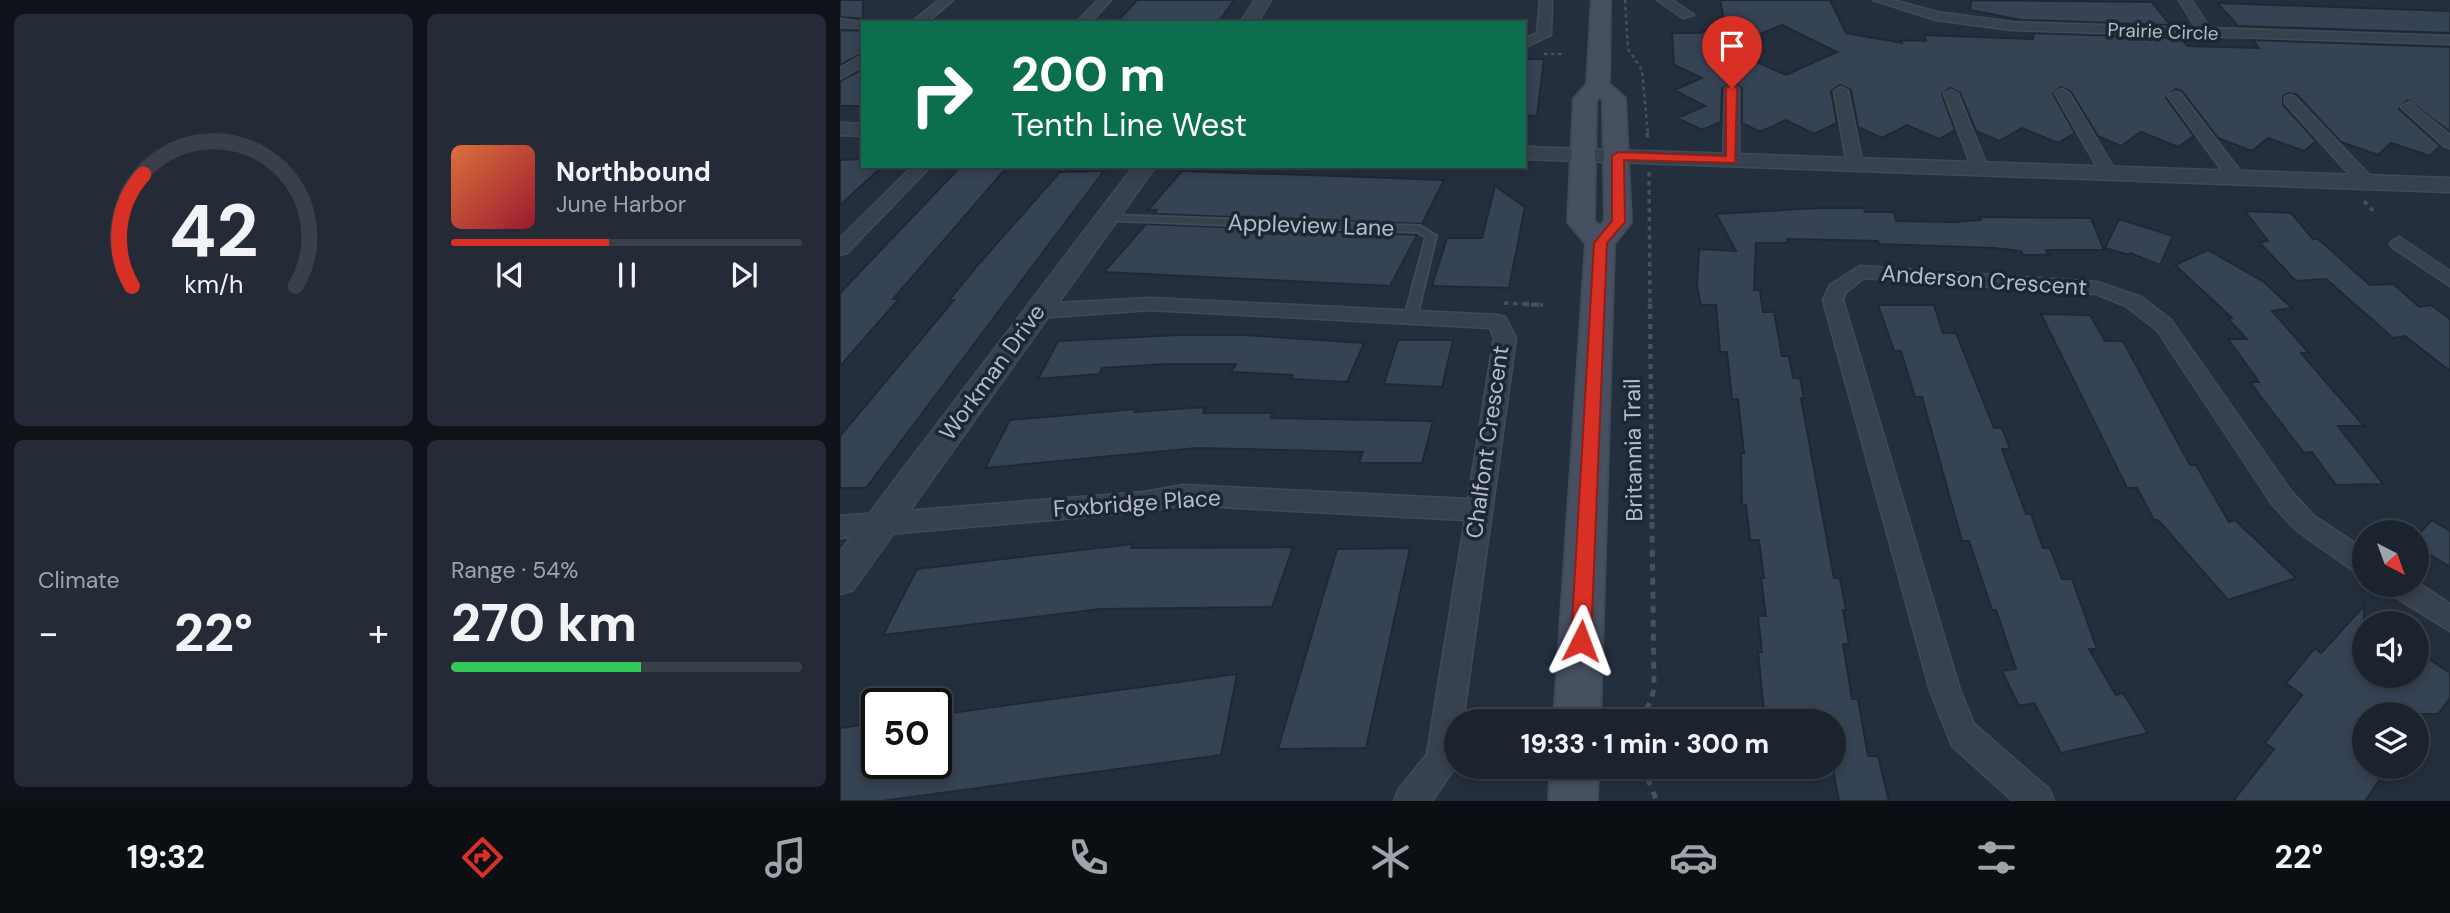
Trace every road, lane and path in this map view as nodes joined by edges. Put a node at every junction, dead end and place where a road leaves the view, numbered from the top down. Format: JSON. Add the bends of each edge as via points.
{"nodes":[{"id":1,"x":947,"y":0,"type":"edge"},
{"id":2,"x":1105,"y":0,"type":"edge"},
{"id":3,"x":1263,"y":0,"type":"edge"},
{"id":4,"x":1546,"y":0,"type":"edge"},
{"id":5,"x":1601,"y":0,"type":"edge"},
{"id":6,"x":1625,"y":0,"type":"edge"},
{"id":7,"x":1663,"y":0,"type":"edge"},
{"id":8,"x":1880,"y":0,"type":"edge"},
{"id":9,"x":2185,"y":0,"type":"edge"},
{"id":10,"x":1903,"y":8,"type":"junction"},
{"id":11,"x":1688,"y":15,"type":"dead end"},
{"id":12,"x":1888,"y":17,"type":"dead end"},
{"id":13,"x":919,"y":21,"type":"edge"},
{"id":14,"x":1084,"y":21,"type":"edge"},
{"id":15,"x":1249,"y":21,"type":"edge"},
{"id":16,"x":840,"y":23,"type":"edge"},
{"id":17,"x":861,"y":24,"type":"edge"},
{"id":18,"x":2206,"y":33,"type":"junction"},
{"id":19,"x":2450,"y":40,"type":"edge"},
{"id":20,"x":1526,"y":43,"type":"edge"},
{"id":21,"x":861,"y":60,"type":"edge"},
{"id":22,"x":840,"y":75,"type":"edge"},
{"id":23,"x":1598,"y":86,"type":"junction"},
{"id":24,"x":1732,"y":88,"type":"dead end"},
{"id":25,"x":1841,"y":91,"type":"dead end"},
{"id":26,"x":2062,"y":93,"type":"dead end"},
{"id":27,"x":1951,"y":94,"type":"dead end"},
{"id":28,"x":2175,"y":96,"type":"dead end"},
{"id":29,"x":2290,"y":100,"type":"dead end"},
{"id":30,"x":2409,"y":107,"type":"dead end"},
{"id":31,"x":840,"y":129,"type":"edge"},
{"id":32,"x":861,"y":130,"type":"edge"},
{"id":33,"x":1648,"y":142,"type":"dead end"},
{"id":34,"x":2450,"y":143,"type":"edge"},
{"id":35,"x":1526,"y":153,"type":"edge"},
{"id":36,"x":1583,"y":155,"type":"junction"},
{"id":37,"x":1618,"y":156,"type":"junction"},
{"id":38,"x":1731,"y":160,"type":"junction"},
{"id":39,"x":1855,"y":165,"type":"junction"},
{"id":40,"x":921,"y":168,"type":"edge"},
{"id":41,"x":1143,"y":168,"type":"edge"},
{"id":42,"x":1980,"y":168,"type":"junction"},
{"id":43,"x":2108,"y":172,"type":"junction"},
{"id":44,"x":1649,"y":174,"type":"dead end"},
{"id":45,"x":2235,"y":176,"type":"junction"},
{"id":46,"x":2365,"y":181,"type":"junction"},
{"id":47,"x":2450,"y":184,"type":"edge"},
{"id":48,"x":1106,"y":218,"type":"junction"},
{"id":49,"x":1600,"y":243,"type":"junction"},
{"id":50,"x":2399,"y":243,"type":"dead end"},
{"id":51,"x":840,"y":249,"type":"edge"},
{"id":52,"x":2450,"y":280,"type":"edge"},
{"id":53,"x":1037,"y":311,"type":"junction"},
{"id":54,"x":1410,"y":316,"type":"junction"},
{"id":55,"x":1477,"y":510,"type":"junction"},
{"id":56,"x":881,"y":523,"type":"junction"},
{"id":57,"x":840,"y":527,"type":"edge"},
{"id":58,"x":2352,"y":555,"type":"edge"},
{"id":59,"x":840,"y":579,"type":"edge"},
{"id":60,"x":2417,"y":597,"type":"edge"},
{"id":61,"x":2450,"y":619,"type":"edge"},
{"id":62,"x":1578,"y":709,"type":"edge"},
{"id":63,"x":1646,"y":709,"type":"edge"},
{"id":64,"x":1574,"y":779,"type":"edge"},
{"id":65,"x":1648,"y":779,"type":"edge"},
{"id":66,"x":1410,"y":801,"type":"edge"},
{"id":67,"x":1573,"y":801,"type":"edge"},
{"id":68,"x":1657,"y":801,"type":"edge"},
{"id":69,"x":2037,"y":801,"type":"edge"}],
"edges":[{"from":1,"to":13,"type":"street"},
{"from":2,"to":14,"type":"street"},
{"from":3,"to":15,"type":"street"},
{"from":4,"to":20,"type":"street","via":[[1544,35]]},
{"from":5,"to":23,"type":"main road"},
{"from":6,"to":33,"type":"path","via":[[1628,49],[1642,69]]},
{"from":7,"to":11,"type":"street"},
{"from":8,"to":10,"type":"street","name":"Prairie Circle"},
{"from":9,"to":18,"type":"street"},
{"from":10,"to":12,"type":"street"},
{"from":10,"to":18,"type":"street","name":"Prairie Circle","via":[[1994,25]]},
{"from":16,"to":17,"type":"street"},
{"from":18,"to":19,"type":"street","name":"Prairie Circle"},
{"from":21,"to":22,"type":"street"},
{"from":23,"to":36,"type":"main road","via":[[1585,99]]},
{"from":23,"to":37,"type":"main road","via":[[1614,98]]},
{"from":24,"to":38,"type":"street"},
{"from":25,"to":39,"type":"street"},
{"from":26,"to":43,"type":"street"},
{"from":27,"to":42,"type":"street"},
{"from":28,"to":45,"type":"street"},
{"from":29,"to":46,"type":"street"},
{"from":30,"to":34,"type":"street"},
{"from":31,"to":32,"type":"street"},
{"from":35,"to":36,"type":"street"},
{"from":36,"to":37,"type":"street"},
{"from":36,"to":49,"type":"main road","via":[[1581,222]]},
{"from":37,"to":38,"type":"street"},
{"from":37,"to":49,"type":"main road","via":[[1618,222]]},
{"from":38,"to":39,"type":"street"},
{"from":39,"to":42,"type":"street"},
{"from":40,"to":51,"type":"street"},
{"from":41,"to":48,"type":"street","name":"Workman Drive"},
{"from":42,"to":43,"type":"street"},
{"from":43,"to":45,"type":"street"},
{"from":44,"to":63,"type":"path","name":"Britannia Trail","via":[[1654,688]]},
{"from":45,"to":46,"type":"street"},
{"from":46,"to":47,"type":"street"},
{"from":48,"to":53,"type":"street","name":"Workman Drive"},
{"from":48,"to":54,"type":"lane","name":"Appleview Lane","via":[[1420,229],[1432,236]]},
{"from":49,"to":62,"type":"main road"},
{"from":50,"to":52,"type":"street"},
{"from":53,"to":54,"type":"street","name":"Chalfont Crescent","via":[[1150,303]]},
{"from":53,"to":56,"type":"street","name":"Workman Drive"},
{"from":54,"to":55,"type":"street","name":"Chalfont Crescent","via":[[1498,322],[1505,338]]},
{"from":55,"to":56,"type":"street","name":"Foxbridge Place","via":[[1183,495]]},
{"from":55,"to":66,"type":"street","name":"Chalfont Crescent","via":[[1441,761]]},
{"from":56,"to":57,"type":"street","name":"Foxbridge Place"},
{"from":56,"to":59,"type":"street","name":"Workman Drive"},
{"from":58,"to":69,"type":"street","name":"Anderson Crescent","via":[[2305,523],[2281,497],[2164,325],[2146,306],[2097,288],[1860,272],[1837,289],[1833,300],[1945,690],[1963,735]]},
{"from":60,"to":61,"type":"street"},
{"from":64,"to":67,"type":"main road"},
{"from":65,"to":68,"type":"path"}]}
